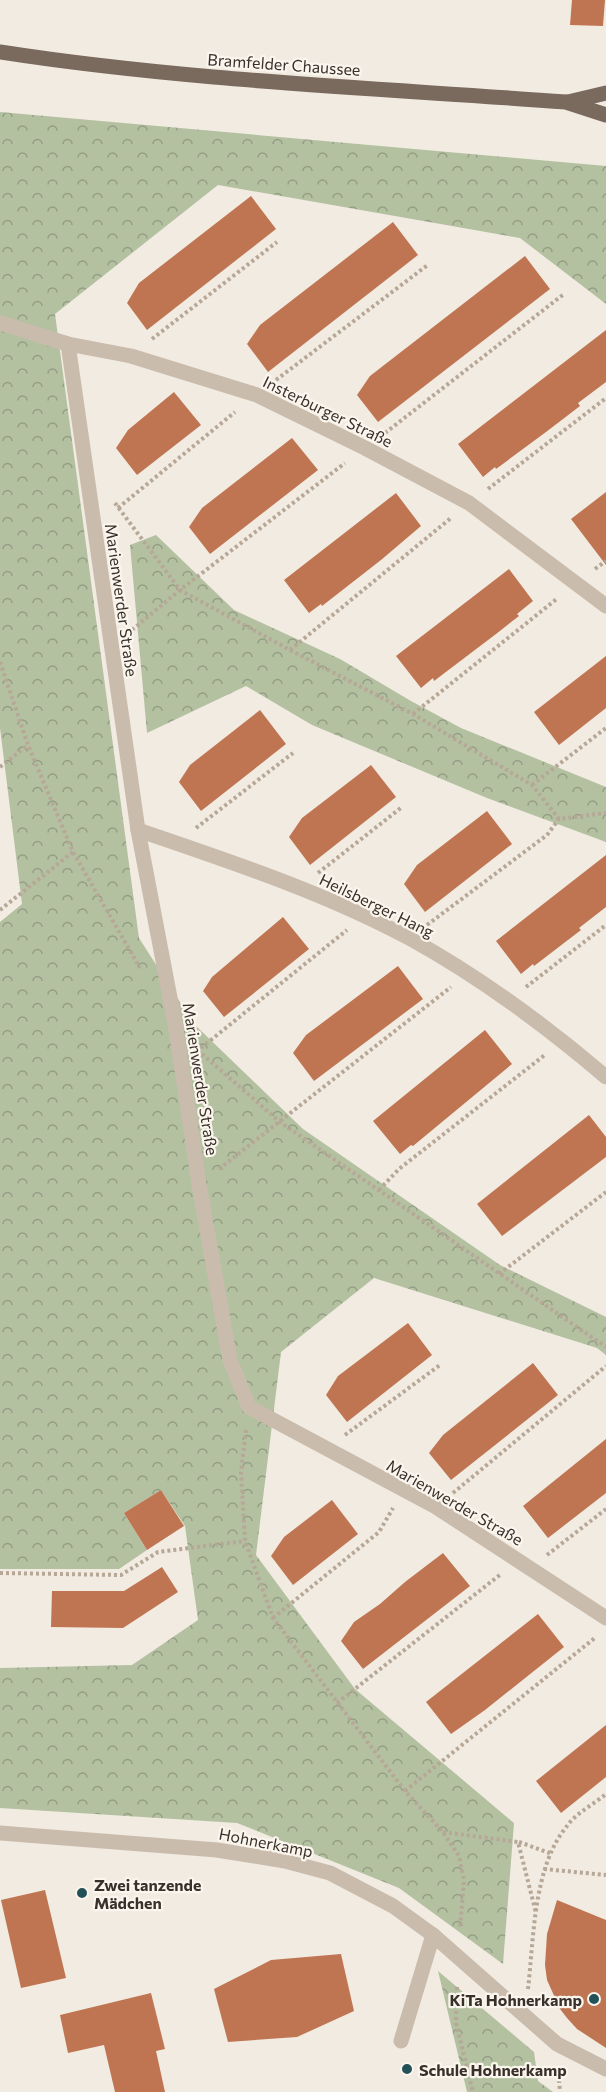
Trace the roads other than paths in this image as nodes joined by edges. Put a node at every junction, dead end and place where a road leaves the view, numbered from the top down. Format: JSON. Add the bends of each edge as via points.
{"nodes":[{"id":1,"x":0,"y":52,"type":"edge"},
{"id":2,"x":606,"y":93,"type":"edge"},
{"id":3,"x":566,"y":102,"type":"junction"},
{"id":4,"x":606,"y":115,"type":"edge"},
{"id":5,"x":0,"y":323,"type":"edge"},
{"id":6,"x":69,"y":344,"type":"junction"},
{"id":7,"x":606,"y":606,"type":"edge"},
{"id":8,"x":138,"y":831,"type":"junction"},
{"id":9,"x":606,"y":1077,"type":"edge"},
{"id":10,"x":606,"y":1618,"type":"edge"},
{"id":11,"x":0,"y":1833,"type":"edge"},
{"id":12,"x":433,"y":1935,"type":"junction"},
{"id":13,"x":401,"y":2041,"type":"dead end"},
{"id":14,"x":606,"y":2069,"type":"edge"}],
"edges":[{"from":1,"to":3,"type":"main road","name":"Bramfelder Chaussee","via":[[203,76]]},
{"from":2,"to":3,"type":"main road","name":"Bramfelder Chaussee"},
{"from":3,"to":4,"type":"main road","name":"Bramfelder Chaussee"},
{"from":5,"to":6,"type":"street","name":"Insterburger Straße"},
{"from":6,"to":7,"type":"street","name":"Insterburger Straße","via":[[131,356],[256,395],[365,448],[469,503]]},
{"from":6,"to":8,"type":"street","name":"Marienwerder Straße"},
{"from":8,"to":9,"type":"street","name":"Heilsberger Hang","via":[[299,888],[409,938],[508,1000]]},
{"from":8,"to":10,"type":"street","name":"Marienwerder Straße","via":[[176,1029],[230,1360],[249,1407],[436,1507]]},
{"from":11,"to":12,"type":"street","name":"Hohnerkamp","via":[[217,1850],[285,1861],[330,1874],[393,1906]]},
{"from":12,"to":13,"type":"street"},
{"from":12,"to":14,"type":"street","name":"Hohnerkamp","via":[[557,2044]]}]}
